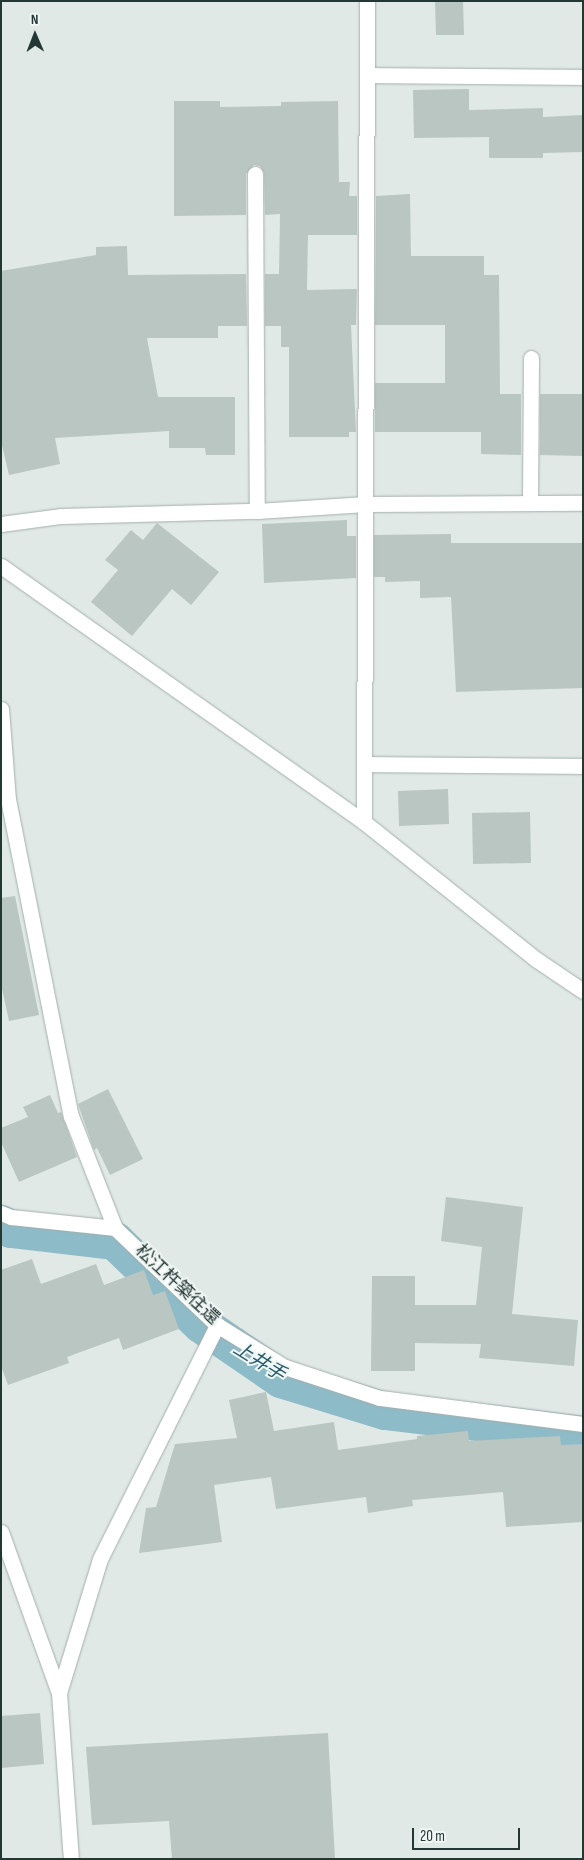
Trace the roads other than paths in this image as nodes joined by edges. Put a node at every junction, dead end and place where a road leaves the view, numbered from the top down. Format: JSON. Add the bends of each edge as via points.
{"nodes":[{"id":1,"x":367,"y":1,"type":"edge"},
{"id":2,"x":366,"y":75,"type":"junction"},
{"id":3,"x":583,"y":77,"type":"edge"},
{"id":4,"x":255,"y":174,"type":"dead end"},
{"id":5,"x":531,"y":358,"type":"dead end"},
{"id":6,"x":530,"y":501,"type":"junction"},
{"id":7,"x":583,"y":503,"type":"edge"},
{"id":8,"x":366,"y":504,"type":"junction"},
{"id":9,"x":257,"y":511,"type":"junction"},
{"id":10,"x":1,"y":524,"type":"edge"},
{"id":11,"x":1,"y":566,"type":"edge"},
{"id":12,"x":1,"y":709,"type":"edge"},
{"id":13,"x":364,"y":764,"type":"junction"},
{"id":14,"x":583,"y":766,"type":"edge"},
{"id":15,"x":364,"y":822,"type":"junction"},
{"id":16,"x":583,"y":991,"type":"edge"},
{"id":17,"x":1,"y":1213,"type":"edge"},
{"id":18,"x":115,"y":1228,"type":"junction"},
{"id":19,"x":217,"y":1325,"type":"junction"},
{"id":20,"x":583,"y":1424,"type":"edge"},
{"id":21,"x":1,"y":1532,"type":"edge"},
{"id":22,"x":59,"y":1693,"type":"junction"},
{"id":23,"x":71,"y":1859,"type":"edge"}],
"edges":[{"from":1,"to":2,"type":"street"},
{"from":2,"to":3,"type":"street"},
{"from":2,"to":8,"type":"street"},
{"from":4,"to":9,"type":"street"},
{"from":5,"to":6,"type":"street"},
{"from":6,"to":7,"type":"street"},
{"from":6,"to":8,"type":"street"},
{"from":8,"to":9,"type":"street"},
{"from":8,"to":13,"type":"street"},
{"from":9,"to":10,"type":"street","via":[[61,516]]},
{"from":11,"to":15,"type":"street"},
{"from":12,"to":18,"type":"street","via":[[8,799],[71,1116]]},
{"from":13,"to":14,"type":"street"},
{"from":13,"to":15,"type":"street"},
{"from":15,"to":16,"type":"street","via":[[538,960]]},
{"from":17,"to":18,"type":"street","via":[[12,1218]]},
{"from":18,"to":19,"type":"street","name":"松江杵築往還"},
{"from":19,"to":20,"type":"street","name":"松江杵築往還","via":[[285,1367],[380,1398]]},
{"from":19,"to":22,"type":"street","via":[[100,1559]]},
{"from":21,"to":22,"type":"street"},
{"from":22,"to":23,"type":"street"}]}
